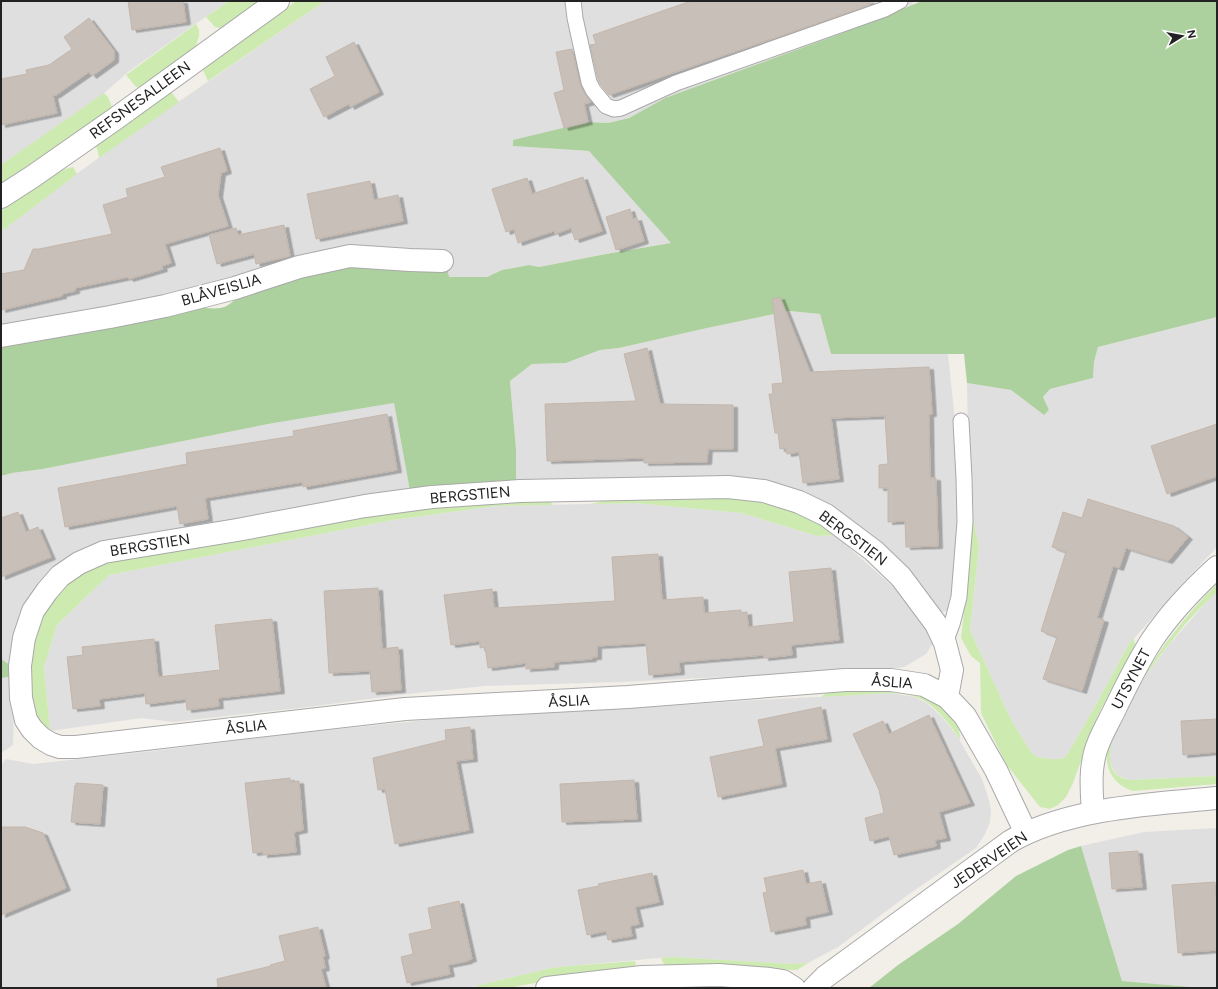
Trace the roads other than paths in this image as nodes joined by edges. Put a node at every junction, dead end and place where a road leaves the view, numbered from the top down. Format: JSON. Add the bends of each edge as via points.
{"nodes":[{"id":1,"x":278,"y":1,"type":"edge"},
{"id":2,"x":573,"y":1,"type":"edge"},
{"id":3,"x":900,"y":1,"type":"edge"},
{"id":4,"x":1,"y":197,"type":"edge"},
{"id":5,"x":442,"y":261,"type":"dead end"},
{"id":6,"x":1,"y":336,"type":"edge"},
{"id":7,"x":961,"y":421,"type":"dead end"},
{"id":8,"x":1217,"y":567,"type":"edge"},
{"id":9,"x":945,"y":643,"type":"junction"},
{"id":10,"x":948,"y":697,"type":"junction"},
{"id":11,"x":35,"y":733,"type":"joint"},
{"id":12,"x":1217,"y":798,"type":"edge"},
{"id":13,"x":1093,"y":812,"type":"junction"},
{"id":14,"x":1026,"y":832,"type":"junction"},
{"id":15,"x":547,"y":988,"type":"edge"},
{"id":16,"x":794,"y":988,"type":"edge"},
{"id":17,"x":814,"y":988,"type":"edge"}],
"edges":[{"from":1,"to":4,"type":"street","name":"REFSNESALLEEN","via":[[102,128]]},
{"from":2,"to":3,"type":"lane","via":[[589,82],[606,106],[614,109],[676,83],[885,9]]},
{"from":5,"to":6,"type":"street","name":"BLÅVEISLIA","via":[[350,256],[299,267],[165,306]]},
{"from":7,"to":9,"type":"lane","via":[[965,522],[959,597]]},
{"from":8,"to":13,"type":"street","name":"UTSYNET","via":[[1167,620],[1129,678],[1100,739],[1093,762]]},
{"from":9,"to":10,"type":"street","name":"BERGSTIEN","via":[[952,670]]},
{"from":9,"to":11,"type":"street","name":"BERGSTIEN","via":[[936,624],[901,577],[874,551],[826,515],[800,502],[764,491],[728,487],[527,490],[432,497],[365,506],[104,552],[79,563],[60,576],[47,591],[33,611],[24,638],[20,666],[21,698],[26,720]]},
{"from":10,"to":11,"type":"street","name":"ÅSLIA","via":[[924,685],[891,680],[845,680],[628,698],[405,709],[76,747],[51,744]]},
{"from":10,"to":14,"type":"street","name":"ÅSLIA","via":[[965,716],[996,770]]},
{"from":12,"to":13,"type":"street","name":"JEDERVEIEN"},
{"from":13,"to":14,"type":"street","name":"JEDERVEIEN"},
{"from":14,"to":17,"type":"street","name":"JEDERVEIEN","via":[[825,977]]},
{"from":15,"to":16,"type":"street","via":[[642,977],[718,975],[783,981]]}]}
